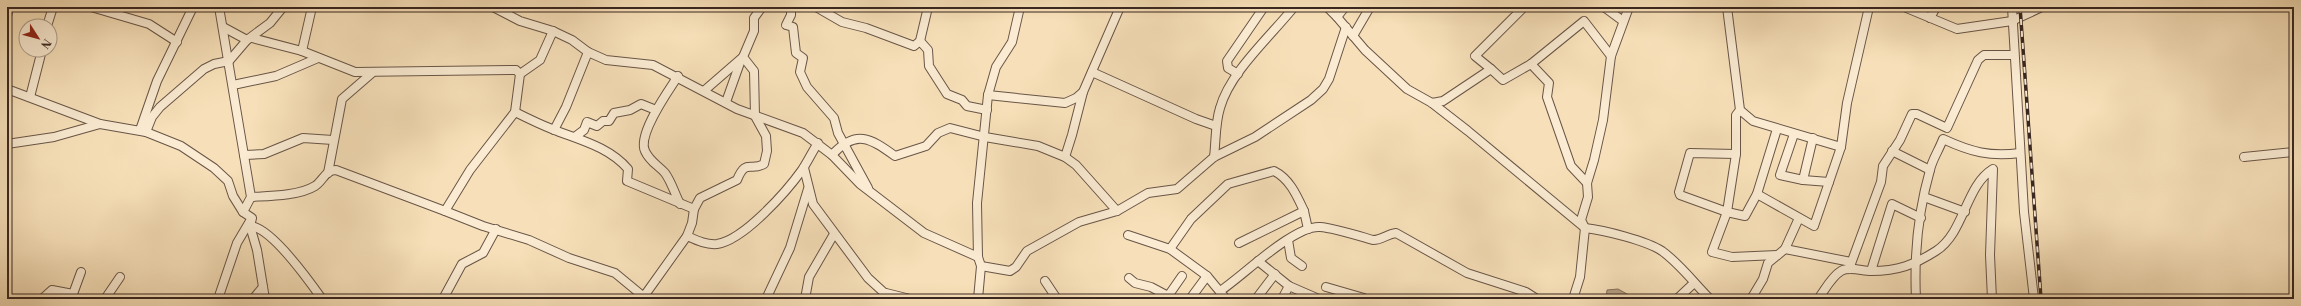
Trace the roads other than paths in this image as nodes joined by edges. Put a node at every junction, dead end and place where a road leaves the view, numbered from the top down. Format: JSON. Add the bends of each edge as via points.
{"nodes":[{"id":1,"x":9,"y":7,"type":"edge"},
{"id":2,"x":53,"y":7,"type":"edge"},
{"id":3,"x":91,"y":7,"type":"edge"},
{"id":4,"x":193,"y":7,"type":"edge"},
{"id":5,"x":219,"y":7,"type":"edge"},
{"id":6,"x":283,"y":7,"type":"edge"},
{"id":7,"x":312,"y":7,"type":"edge"},
{"id":8,"x":493,"y":7,"type":"edge"},
{"id":9,"x":762,"y":7,"type":"edge"},
{"id":10,"x":791,"y":7,"type":"edge"},
{"id":11,"x":816,"y":7,"type":"edge"},
{"id":12,"x":928,"y":7,"type":"edge"},
{"id":13,"x":1020,"y":7,"type":"edge"},
{"id":14,"x":1120,"y":7,"type":"edge"},
{"id":15,"x":1264,"y":7,"type":"edge"},
{"id":16,"x":1294,"y":7,"type":"edge"},
{"id":17,"x":1327,"y":7,"type":"edge"},
{"id":18,"x":1344,"y":7,"type":"edge"},
{"id":19,"x":1370,"y":7,"type":"edge"},
{"id":20,"x":1524,"y":7,"type":"edge"},
{"id":21,"x":1604,"y":7,"type":"edge"},
{"id":22,"x":1629,"y":7,"type":"edge"},
{"id":23,"x":1727,"y":7,"type":"edge"},
{"id":24,"x":1869,"y":7,"type":"edge"},
{"id":25,"x":1936,"y":7,"type":"edge"},
{"id":26,"x":2012,"y":7,"type":"edge"},
{"id":27,"x":2042,"y":7,"type":"edge"},
{"id":28,"x":1910,"y":8,"type":"edge"},
{"id":29,"x":7,"y":16,"type":"edge"},
{"id":30,"x":1338,"y":16,"type":"junction"},
{"id":31,"x":50,"y":18,"type":"edge"},
{"id":32,"x":1930,"y":18,"type":"junction"},
{"id":33,"x":1624,"y":21,"type":"junction"},
{"id":34,"x":2012,"y":21,"type":"junction"},
{"id":35,"x":223,"y":27,"type":"junction"},
{"id":36,"x":1346,"y":27,"type":"junction"},
{"id":37,"x":553,"y":31,"type":"junction"},
{"id":38,"x":1353,"y":36,"type":"junction"},
{"id":39,"x":250,"y":39,"type":"junction"},
{"id":40,"x":920,"y":41,"type":"junction"},
{"id":41,"x":177,"y":42,"type":"junction"},
{"id":42,"x":302,"y":51,"type":"junction"},
{"id":43,"x":588,"y":52,"type":"junction"},
{"id":44,"x":2014,"y":55,"type":"junction"},
{"id":45,"x":1611,"y":56,"type":"junction"},
{"id":46,"x":40,"y":58,"type":"edge"},
{"id":47,"x":318,"y":58,"type":"junction"},
{"id":48,"x":742,"y":58,"type":"junction"},
{"id":49,"x":229,"y":61,"type":"junction"},
{"id":50,"x":1531,"y":64,"type":"junction"},
{"id":51,"x":1491,"y":69,"type":"junction"},
{"id":52,"x":1092,"y":72,"type":"junction"},
{"id":53,"x":372,"y":73,"type":"junction"},
{"id":54,"x":520,"y":74,"type":"junction"},
{"id":55,"x":1238,"y":74,"type":"junction"},
{"id":56,"x":678,"y":76,"type":"junction"},
{"id":57,"x":232,"y":85,"type":"junction"},
{"id":58,"x":7,"y":89,"type":"edge"},
{"id":59,"x":705,"y":90,"type":"junction"},
{"id":60,"x":1083,"y":92,"type":"junction"},
{"id":61,"x":988,"y":95,"type":"junction"},
{"id":62,"x":30,"y":98,"type":"junction"},
{"id":63,"x":726,"y":102,"type":"junction"},
{"id":64,"x":1432,"y":103,"type":"junction"},
{"id":65,"x":656,"y":110,"type":"junction"},
{"id":66,"x":987,"y":110,"type":"junction"},
{"id":67,"x":1740,"y":110,"type":"junction"},
{"id":68,"x":515,"y":112,"type":"junction"},
{"id":69,"x":755,"y":116,"type":"junction"},
{"id":70,"x":100,"y":124,"type":"junction"},
{"id":71,"x":1216,"y":126,"type":"junction"},
{"id":72,"x":1947,"y":128,"type":"junction"},
{"id":73,"x":1777,"y":129,"type":"junction"},
{"id":74,"x":554,"y":130,"type":"junction"},
{"id":75,"x":143,"y":131,"type":"junction"},
{"id":76,"x":1794,"y":134,"type":"junction"},
{"id":77,"x":576,"y":136,"type":"junction"},
{"id":78,"x":985,"y":137,"type":"junction"},
{"id":79,"x":1813,"y":138,"type":"junction"},
{"id":80,"x":1943,"y":139,"type":"junction"},
{"id":81,"x":333,"y":140,"type":"junction"},
{"id":82,"x":818,"y":143,"type":"junction"},
{"id":83,"x":7,"y":144,"type":"edge"},
{"id":84,"x":844,"y":144,"type":"junction"},
{"id":85,"x":1841,"y":147,"type":"junction"},
{"id":86,"x":1892,"y":151,"type":"junction"},
{"id":87,"x":2294,"y":152,"type":"edge"},
{"id":88,"x":2020,"y":153,"type":"junction"},
{"id":89,"x":1736,"y":154,"type":"junction"},
{"id":90,"x":244,"y":155,"type":"junction"},
{"id":91,"x":832,"y":155,"type":"junction"},
{"id":92,"x":1065,"y":157,"type":"junction"},
{"id":93,"x":1214,"y":157,"type":"junction"},
{"id":94,"x":2244,"y":157,"type":"dead end"},
{"id":95,"x":804,"y":168,"type":"junction"},
{"id":96,"x":1930,"y":170,"type":"junction"},
{"id":97,"x":328,"y":173,"type":"junction"},
{"id":98,"x":1803,"y":180,"type":"junction"},
{"id":99,"x":1829,"y":182,"type":"junction"},
{"id":100,"x":1587,"y":183,"type":"junction"},
{"id":101,"x":808,"y":189,"type":"junction"},
{"id":102,"x":870,"y":190,"type":"junction"},
{"id":103,"x":1757,"y":194,"type":"junction"},
{"id":104,"x":251,"y":197,"type":"junction"},
{"id":105,"x":1924,"y":197,"type":"junction"},
{"id":106,"x":680,"y":204,"type":"junction"},
{"id":107,"x":694,"y":209,"type":"junction"},
{"id":108,"x":445,"y":211,"type":"junction"},
{"id":109,"x":1117,"y":211,"type":"junction"},
{"id":110,"x":1304,"y":211,"type":"junction"},
{"id":111,"x":243,"y":212,"type":"junction"},
{"id":112,"x":1727,"y":212,"type":"junction"},
{"id":113,"x":1965,"y":212,"type":"junction"},
{"id":114,"x":1799,"y":218,"type":"junction"},
{"id":115,"x":1921,"y":218,"type":"junction"},
{"id":116,"x":251,"y":222,"type":"junction"},
{"id":117,"x":1585,"y":228,"type":"junction"},
{"id":118,"x":496,"y":229,"type":"junction"},
{"id":119,"x":1308,"y":229,"type":"junction"},
{"id":120,"x":834,"y":234,"type":"junction"},
{"id":121,"x":1128,"y":235,"type":"dead end"},
{"id":122,"x":687,"y":236,"type":"junction"},
{"id":123,"x":1288,"y":240,"type":"junction"},
{"id":124,"x":1239,"y":243,"type":"dead end"},
{"id":125,"x":1170,"y":249,"type":"junction"},
{"id":126,"x":1785,"y":249,"type":"junction"},
{"id":127,"x":1777,"y":255,"type":"junction"},
{"id":128,"x":978,"y":257,"type":"junction"},
{"id":129,"x":1258,"y":261,"type":"junction"},
{"id":130,"x":1914,"y":264,"type":"junction"},
{"id":131,"x":1850,"y":265,"type":"junction"},
{"id":132,"x":981,"y":266,"type":"junction"},
{"id":133,"x":1302,"y":266,"type":"dead end"},
{"id":134,"x":1871,"y":271,"type":"junction"},
{"id":135,"x":81,"y":272,"type":"dead end"},
{"id":136,"x":1274,"y":274,"type":"junction"},
{"id":137,"x":1182,"y":276,"type":"dead end"},
{"id":138,"x":1207,"y":276,"type":"junction"},
{"id":139,"x":120,"y":277,"type":"dead end"},
{"id":140,"x":1129,"y":278,"type":"dead end"},
{"id":141,"x":1045,"y":281,"type":"dead end"},
{"id":142,"x":1694,"y":283,"type":"junction"},
{"id":143,"x":1289,"y":286,"type":"junction"},
{"id":144,"x":263,"y":287,"type":"junction"},
{"id":145,"x":1326,"y":287,"type":"dead end"},
{"id":146,"x":888,"y":296,"type":"edge"},
{"id":147,"x":1223,"y":296,"type":"edge"},
{"id":148,"x":1303,"y":296,"type":"edge"},
{"id":149,"x":1348,"y":296,"type":"edge"},
{"id":150,"x":7,"y":297,"type":"edge"},
{"id":151,"x":43,"y":298,"type":"edge"},
{"id":152,"x":643,"y":298,"type":"edge"},
{"id":153,"x":1167,"y":298,"type":"edge"},
{"id":154,"x":1364,"y":298,"type":"dead end"},
{"id":155,"x":12,"y":299,"type":"edge"},
{"id":156,"x":106,"y":299,"type":"edge"},
{"id":157,"x":218,"y":299,"type":"edge"},
{"id":158,"x":253,"y":299,"type":"edge"},
{"id":159,"x":266,"y":299,"type":"edge"},
{"id":160,"x":322,"y":299,"type":"edge"},
{"id":161,"x":443,"y":299,"type":"edge"},
{"id":162,"x":766,"y":299,"type":"edge"},
{"id":163,"x":805,"y":299,"type":"edge"},
{"id":164,"x":910,"y":299,"type":"edge"},
{"id":165,"x":978,"y":299,"type":"edge"},
{"id":166,"x":1057,"y":299,"type":"edge"},
{"id":167,"x":1190,"y":299,"type":"edge"},
{"id":168,"x":1256,"y":299,"type":"edge"},
{"id":169,"x":1282,"y":299,"type":"edge"},
{"id":170,"x":1319,"y":299,"type":"edge"},
{"id":171,"x":1537,"y":299,"type":"edge"},
{"id":172,"x":1573,"y":299,"type":"edge"},
{"id":173,"x":1677,"y":299,"type":"edge"},
{"id":174,"x":1710,"y":299,"type":"edge"},
{"id":175,"x":1751,"y":299,"type":"edge"},
{"id":176,"x":1818,"y":299,"type":"edge"},
{"id":177,"x":1916,"y":299,"type":"edge"},
{"id":178,"x":1992,"y":299,"type":"edge"},
{"id":179,"x":2034,"y":299,"type":"edge"}],
"edges":[{"from":1,"to":29,"type":"street"},
{"from":2,"to":31,"type":"street"},
{"from":3,"to":41,"type":"street","via":[[149,24]]},
{"from":4,"to":41,"type":"street"},
{"from":5,"to":35,"type":"street"},
{"from":6,"to":39,"type":"street","via":[[276,17]]},
{"from":7,"to":42,"type":"street"},
{"from":8,"to":37,"type":"street","via":[[520,21]]},
{"from":9,"to":48,"type":"street","via":[[754,18],[754,31]]},
{"from":10,"to":84,"type":"street","via":[[791,15],[786,25],[793,27],[796,52],[803,58],[800,72],[806,87],[834,118]]},
{"from":11,"to":40,"type":"street","via":[[842,22],[914,46]]},
{"from":12,"to":40,"type":"street"},
{"from":13,"to":61,"type":"street","via":[[1012,42],[996,67]]},
{"from":14,"to":52,"type":"street","via":[[1107,32]]},
{"from":15,"to":55,"type":"street","via":[[1227,61],[1228,68]]},
{"from":16,"to":55,"type":"street"},
{"from":17,"to":30,"type":"street"},
{"from":18,"to":30,"type":"street"},
{"from":19,"to":38,"type":"street"},
{"from":20,"to":51,"type":"street","via":[[1475,56]]},
{"from":21,"to":33,"type":"street"},
{"from":22,"to":33,"type":"street"},
{"from":23,"to":67,"type":"street"},
{"from":24,"to":85,"type":"street","via":[[1847,103]]},
{"from":25,"to":32,"type":"street"},
{"from":26,"to":34,"type":"street"},
{"from":27,"to":34,"type":"street"},
{"from":28,"to":32,"type":"street"},
{"from":30,"to":36,"type":"street"},
{"from":32,"to":34,"type":"street","via":[[1956,29]]},
{"from":33,"to":45,"type":"street"},
{"from":34,"to":44,"type":"street"},
{"from":35,"to":39,"type":"street"},
{"from":35,"to":49,"type":"street"},
{"from":36,"to":38,"type":"street"},
{"from":36,"to":93,"type":"street","via":[[1329,79],[1323,89],[1311,100],[1255,137]]},
{"from":37,"to":43,"type":"street","via":[[572,40]]},
{"from":37,"to":54,"type":"street","via":[[540,60]]},
{"from":38,"to":64,"type":"street","via":[[1407,89]]},
{"from":39,"to":42,"type":"street"},
{"from":39,"to":49,"type":"street"},
{"from":40,"to":66,"type":"street","via":[[928,50],[929,66],[947,94],[962,100],[968,106]]},
{"from":41,"to":75,"type":"street","via":[[157,81]]},
{"from":42,"to":47,"type":"street"},
{"from":43,"to":56,"type":"street","via":[[606,60],[653,64]]},
{"from":43,"to":74,"type":"street"},
{"from":44,"to":72,"type":"street","via":[[1984,55],[1978,60]]},
{"from":44,"to":88,"type":"street"},
{"from":45,"to":50,"type":"street","via":[[1584,21]]},
{"from":45,"to":100,"type":"street","via":[[1603,120]]},
{"from":46,"to":62,"type":"street"},
{"from":47,"to":53,"type":"street","via":[[355,72]]},
{"from":47,"to":57,"type":"street","via":[[276,76]]},
{"from":48,"to":59,"type":"street"},
{"from":48,"to":63,"type":"street"},
{"from":48,"to":69,"type":"street","via":[[754,71]]},
{"from":49,"to":57,"type":"street"},
{"from":49,"to":75,"type":"street","via":[[204,69],[160,108]]},
{"from":50,"to":51,"type":"street","via":[[1503,80]]},
{"from":50,"to":100,"type":"street","via":[[1549,83],[1547,97],[1572,169]]},
{"from":51,"to":64,"type":"street","via":[[1443,101]]},
{"from":52,"to":60,"type":"street"},
{"from":52,"to":71,"type":"street"},
{"from":53,"to":54,"type":"street","via":[[404,70],[516,70]]},
{"from":53,"to":81,"type":"street","via":[[342,99]]},
{"from":54,"to":68,"type":"street"},
{"from":55,"to":71,"type":"street","via":[[1226,91]]},
{"from":56,"to":59,"type":"street"},
{"from":56,"to":65,"type":"street"},
{"from":57,"to":90,"type":"street"},
{"from":58,"to":62,"type":"street"},
{"from":59,"to":63,"type":"street"},
{"from":60,"to":61,"type":"street","via":[[1065,103]]},
{"from":60,"to":92,"type":"street"},
{"from":61,"to":66,"type":"street"},
{"from":62,"to":70,"type":"street"},
{"from":63,"to":69,"type":"street"},
{"from":64,"to":117,"type":"street"},
{"from":65,"to":77,"type":"street","via":[[641,104],[630,110],[614,113],[609,121],[598,126],[587,122],[584,130]]},
{"from":65,"to":106,"type":"street","via":[[645,137],[644,149],[656,167],[664,173]]},
{"from":66,"to":78,"type":"street"},
{"from":67,"to":73,"type":"street","via":[[1753,120]]},
{"from":67,"to":89,"type":"street","via":[[1736,115]]},
{"from":68,"to":74,"type":"street"},
{"from":68,"to":108,"type":"street","via":[[470,170]]},
{"from":69,"to":82,"type":"street","via":[[787,126]]},
{"from":69,"to":107,"type":"street","via":[[766,136],[767,152],[764,164],[760,167],[750,165],[741,170],[737,180],[700,198]]},
{"from":70,"to":75,"type":"street"},
{"from":70,"to":83,"type":"street","via":[[54,137]]},
{"from":71,"to":93,"type":"street"},
{"from":72,"to":80,"type":"street"},
{"from":72,"to":86,"type":"street","via":[[1912,114]]},
{"from":73,"to":76,"type":"street"},
{"from":73,"to":103,"type":"street"},
{"from":74,"to":77,"type":"street"},
{"from":75,"to":111,"type":"street","via":[[180,146],[214,168],[228,181],[233,196]]},
{"from":76,"to":79,"type":"street"},
{"from":76,"to":98,"type":"street","via":[[1780,173],[1782,177]]},
{"from":77,"to":106,"type":"street","via":[[620,160],[628,169],[627,181]]},
{"from":78,"to":84,"type":"street","via":[[950,128],[938,133],[926,146],[895,156],[869,138]]},
{"from":78,"to":92,"type":"street","via":[[1038,146]]},
{"from":78,"to":128,"type":"street","via":[[977,203]]},
{"from":79,"to":85,"type":"street"},
{"from":79,"to":98,"type":"street"},
{"from":80,"to":88,"type":"street","via":[[1981,154],[1995,156]]},
{"from":80,"to":96,"type":"street"},
{"from":81,"to":90,"type":"street","via":[[303,138],[264,154]]},
{"from":81,"to":97,"type":"street"},
{"from":82,"to":91,"type":"street"},
{"from":82,"to":95,"type":"street"},
{"from":84,"to":91,"type":"street"},
{"from":84,"to":102,"type":"street"},
{"from":85,"to":99,"type":"street"},
{"from":86,"to":96,"type":"street"},
{"from":86,"to":131,"type":"street","via":[[1883,166],[1881,182]]},
{"from":87,"to":94,"type":"street"},
{"from":88,"to":179,"type":"street"},
{"from":89,"to":112,"type":"street"},
{"from":89,"to":112,"type":"street","via":[[1690,153],[1679,192],[1680,195]]},
{"from":90,"to":104,"type":"street"},
{"from":91,"to":102,"type":"street"},
{"from":92,"to":109,"type":"street","via":[[1076,165]]},
{"from":93,"to":109,"type":"street","via":[[1177,188],[1148,193]]},
{"from":95,"to":101,"type":"street"},
{"from":95,"to":122,"type":"street","via":[[769,208],[746,228],[728,239],[717,244],[709,244]]},
{"from":96,"to":105,"type":"street"},
{"from":97,"to":104,"type":"street","via":[[310,188],[281,196]]},
{"from":97,"to":108,"type":"street","via":[[336,170]]},
{"from":98,"to":99,"type":"street"},
{"from":99,"to":114,"type":"street","via":[[1814,226]]},
{"from":100,"to":117,"type":"street","via":[[1588,197],[1581,220]]},
{"from":101,"to":120,"type":"street","via":[[814,204]]},
{"from":101,"to":162,"type":"street","via":[[790,248]]},
{"from":102,"to":128,"type":"street","via":[[924,233]]},
{"from":103,"to":112,"type":"street","via":[[1745,216]]},
{"from":103,"to":114,"type":"street"},
{"from":104,"to":111,"type":"street"},
{"from":105,"to":113,"type":"street"},
{"from":105,"to":115,"type":"street"},
{"from":106,"to":107,"type":"street"},
{"from":107,"to":122,"type":"street"},
{"from":108,"to":118,"type":"street"},
{"from":109,"to":132,"type":"street","via":[[1079,222],[1050,238],[1027,252],[1010,271]]},
{"from":110,"to":119,"type":"street"},
{"from":110,"to":124,"type":"street"},
{"from":110,"to":125,"type":"street","via":[[1293,188],[1281,174],[1274,171],[1245,178],[1228,184],[1191,219]]},
{"from":111,"to":116,"type":"street"},
{"from":112,"to":127,"type":"street","via":[[1712,252],[1732,257]]},
{"from":113,"to":130,"type":"street","via":[[1946,243]]},
{"from":113,"to":178,"type":"street","via":[[1980,181],[1994,170],[1991,182]]},
{"from":114,"to":126,"type":"street"},
{"from":115,"to":130,"type":"street"},
{"from":115,"to":134,"type":"street","via":[[1892,204]]},
{"from":116,"to":144,"type":"street"},
{"from":116,"to":157,"type":"street","via":[[237,243]]},
{"from":116,"to":160,"type":"street","via":[[261,228],[299,265]]},
{"from":117,"to":142,"type":"street","via":[[1608,231],[1656,247]]},
{"from":117,"to":172,"type":"street","via":[[1580,277]]},
{"from":118,"to":152,"type":"street","via":[[615,273]]},
{"from":118,"to":161,"type":"street","via":[[483,253],[462,264]]},
{"from":119,"to":123,"type":"street"},
{"from":119,"to":171,"type":"street","via":[[1320,227],[1373,240],[1380,240],[1396,233],[1467,273],[1526,292]]},
{"from":120,"to":146,"type":"street","via":[[868,278]]},
{"from":120,"to":163,"type":"street","via":[[809,278]]},
{"from":121,"to":125,"type":"street"},
{"from":122,"to":152,"type":"street"},
{"from":123,"to":129,"type":"street"},
{"from":123,"to":133,"type":"street","via":[[1291,258]]},
{"from":125,"to":138,"type":"street"},
{"from":126,"to":127,"type":"street"},
{"from":126,"to":131,"type":"street"},
{"from":127,"to":175,"type":"street","via":[[1768,263],[1763,279]]},
{"from":128,"to":132,"type":"street"},
{"from":129,"to":136,"type":"street"},
{"from":129,"to":147,"type":"street"},
{"from":130,"to":134,"type":"street","via":[[1893,270]]},
{"from":130,"to":177,"type":"street"},
{"from":131,"to":134,"type":"street"},
{"from":131,"to":176,"type":"street","via":[[1835,275]]},
{"from":132,"to":165,"type":"street"},
{"from":135,"to":151,"type":"street","via":[[73,294],[56,290]]},
{"from":136,"to":143,"type":"street"},
{"from":136,"to":168,"type":"street"},
{"from":137,"to":153,"type":"street"},
{"from":138,"to":147,"type":"street"},
{"from":138,"to":167,"type":"street"},
{"from":139,"to":156,"type":"street"},
{"from":140,"to":153,"type":"street","via":[[1135,283],[1151,287]]},
{"from":141,"to":166,"type":"street"},
{"from":142,"to":173,"type":"street"},
{"from":142,"to":174,"type":"street"},
{"from":143,"to":148,"type":"street"},
{"from":143,"to":169,"type":"street"},
{"from":144,"to":158,"type":"street"},
{"from":144,"to":159,"type":"street"},
{"from":145,"to":149,"type":"street"},
{"from":146,"to":164,"type":"street"},
{"from":148,"to":170,"type":"street"},
{"from":149,"to":154,"type":"street"},
{"from":150,"to":155,"type":"street"}]}
